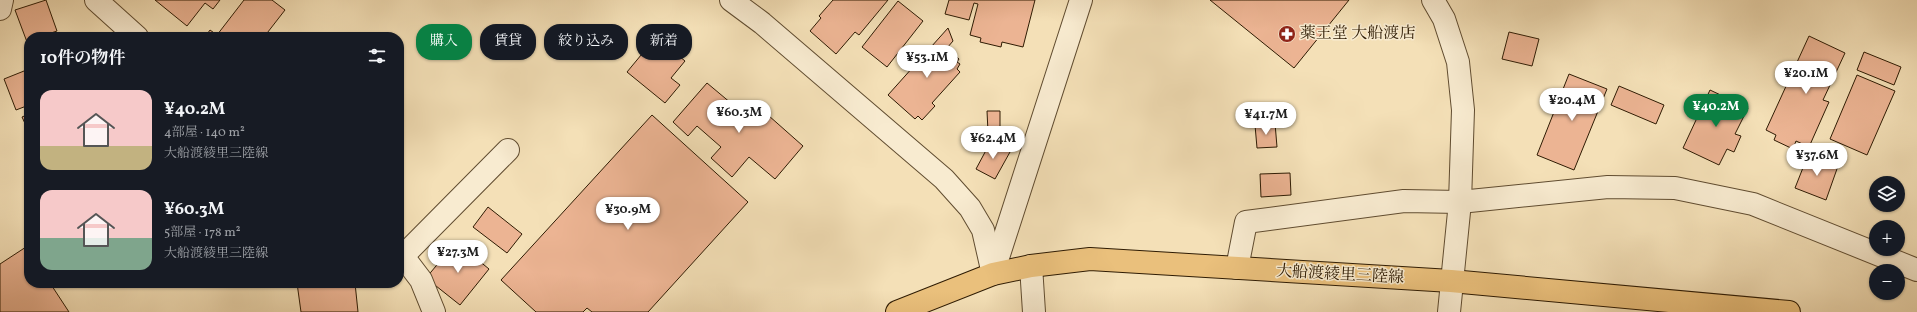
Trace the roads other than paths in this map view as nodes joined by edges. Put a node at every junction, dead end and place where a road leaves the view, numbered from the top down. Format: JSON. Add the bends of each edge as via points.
{"nodes":[{"id":1,"x":2,"y":0,"type":"edge"},
{"id":2,"x":96,"y":0,"type":"edge"},
{"id":3,"x":731,"y":0,"type":"edge"},
{"id":4,"x":1081,"y":0,"type":"edge"},
{"id":5,"x":1433,"y":0,"type":"edge"},
{"id":6,"x":0,"y":9,"type":"edge"},
{"id":7,"x":131,"y":32,"type":"edge"},
{"id":8,"x":508,"y":150,"type":"dead end"},
{"id":9,"x":1460,"y":202,"type":"junction"},
{"id":10,"x":404,"y":251,"type":"edge"},
{"id":11,"x":404,"y":258,"type":"edge"},
{"id":12,"x":1031,"y":266,"type":"junction"},
{"id":13,"x":1237,"y":268,"type":"junction"},
{"id":14,"x":1917,"y":270,"type":"edge"},
{"id":15,"x":993,"y":274,"type":"junction"},
{"id":16,"x":1451,"y":281,"type":"junction"},
{"id":17,"x":434,"y":312,"type":"edge"},
{"id":18,"x":897,"y":312,"type":"edge"},
{"id":19,"x":1034,"y":312,"type":"edge"},
{"id":20,"x":1449,"y":312,"type":"edge"},
{"id":21,"x":1789,"y":312,"type":"edge"}],
"edges":[{"from":1,"to":6,"type":"street"},
{"from":2,"to":7,"type":"street"},
{"from":3,"to":15,"type":"street","via":[[762,23],[944,179],[970,208],[983,230]]},
{"from":4,"to":15,"type":"street"},
{"from":5,"to":9,"type":"street","via":[[1444,19],[1458,62],[1463,110]]},
{"from":8,"to":10,"type":"street"},
{"from":9,"to":13,"type":"street","via":[[1404,201],[1246,222]]},
{"from":9,"to":14,"type":"street","via":[[1608,187],[1675,188],[1753,204]]},
{"from":9,"to":16,"type":"street"},
{"from":11,"to":17,"type":"street","via":[[421,280]]},
{"from":12,"to":13,"type":"main road","name":"大船渡綾里三陸線","via":[[1090,259]]},
{"from":12,"to":15,"type":"main road","name":"大船渡綾里三陸線"},
{"from":12,"to":19,"type":"street"},
{"from":13,"to":16,"type":"main road","name":"大船渡綾里三陸線"},
{"from":15,"to":18,"type":"main road","name":"大船渡綾里三陸線"},
{"from":16,"to":20,"type":"street"},
{"from":16,"to":21,"type":"main road","name":"大船渡綾里三陸線"}]}
